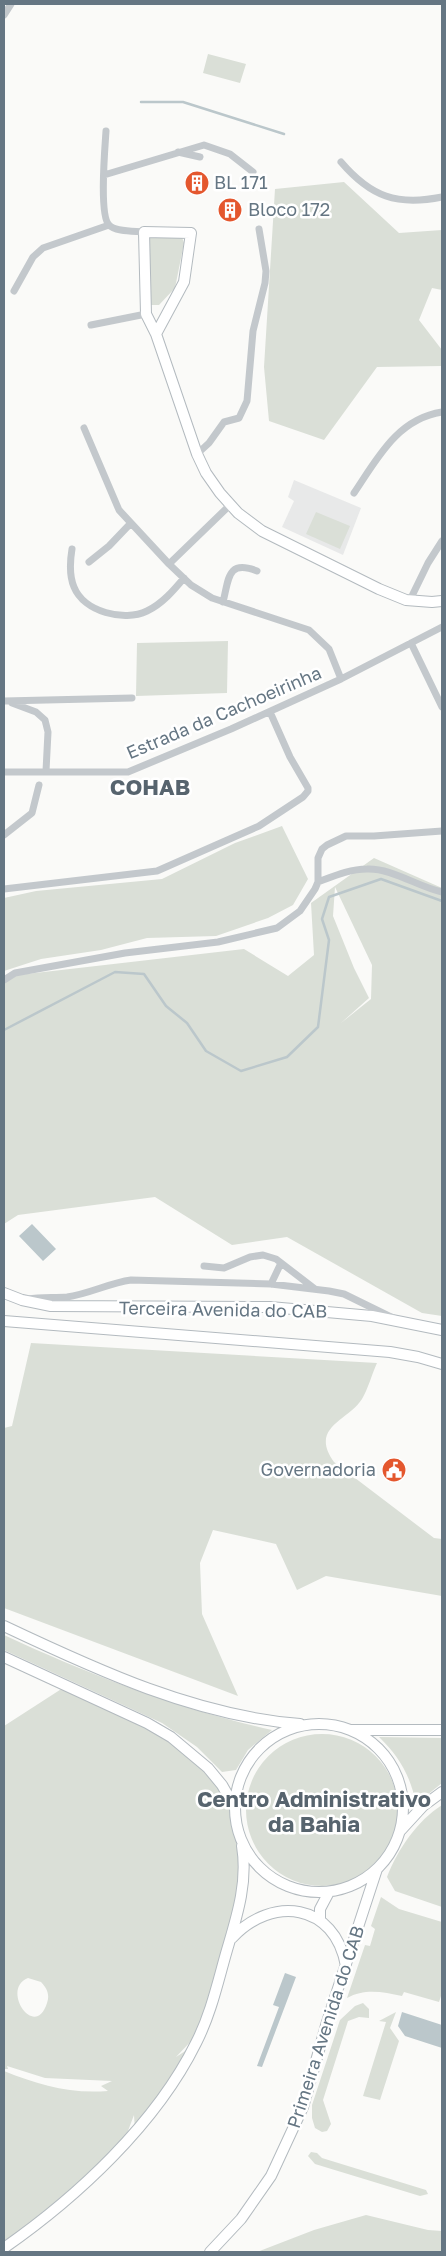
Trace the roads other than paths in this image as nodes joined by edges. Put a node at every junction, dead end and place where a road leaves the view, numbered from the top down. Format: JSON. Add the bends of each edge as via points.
{"nodes":[{"id":1,"x":11,"y":4,"type":"edge"},
{"id":2,"x":4,"y":15,"type":"edge"},
{"id":3,"x":106,"y":131,"type":"dead end"},
{"id":4,"x":178,"y":152,"type":"junction"},
{"id":5,"x":200,"y":157,"type":"dead end"},
{"id":6,"x":341,"y":162,"type":"dead end"},
{"id":7,"x":253,"y":172,"type":"dead end"},
{"id":8,"x":104,"y":176,"type":"junction"},
{"id":9,"x":442,"y":197,"type":"edge"},
{"id":10,"x":109,"y":225,"type":"junction"},
{"id":11,"x":259,"y":229,"type":"dead end"},
{"id":12,"x":144,"y":232,"type":"junction"},
{"id":13,"x":14,"y":291,"type":"dead end"},
{"id":14,"x":146,"y":314,"type":"junction"},
{"id":15,"x":91,"y":325,"type":"dead end"},
{"id":16,"x":156,"y":334,"type":"junction"},
{"id":17,"x":442,"y":412,"type":"edge"},
{"id":18,"x":84,"y":428,"type":"dead end"},
{"id":19,"x":197,"y":454,"type":"junction"},
{"id":20,"x":354,"y":493,"type":"dead end"},
{"id":21,"x":230,"y":505,"type":"junction"},
{"id":22,"x":130,"y":524,"type":"junction"},
{"id":23,"x":442,"y":541,"type":"edge"},
{"id":24,"x":72,"y":549,"type":"dead end"},
{"id":25,"x":89,"y":562,"type":"dead end"},
{"id":26,"x":169,"y":564,"type":"junction"},
{"id":27,"x":257,"y":571,"type":"dead end"},
{"id":28,"x":184,"y":578,"type":"junction"},
{"id":29,"x":410,"y":600,"type":"junction"},
{"id":30,"x":442,"y":601,"type":"edge"},
{"id":31,"x":223,"y":602,"type":"junction"},
{"id":32,"x":441,"y":630,"type":"edge"},
{"id":33,"x":411,"y":644,"type":"junction"},
{"id":34,"x":341,"y":680,"type":"junction"},
{"id":35,"x":132,"y":698,"type":"dead end"},
{"id":36,"x":6,"y":701,"type":"edge"},
{"id":37,"x":442,"y":707,"type":"edge"},
{"id":38,"x":270,"y":712,"type":"junction"},
{"id":39,"x":46,"y":771,"type":"junction"},
{"id":40,"x":4,"y":772,"type":"edge"},
{"id":41,"x":39,"y":785,"type":"dead end"},
{"id":42,"x":442,"y":831,"type":"edge"},
{"id":43,"x":4,"y":835,"type":"edge"},
{"id":44,"x":318,"y":882,"type":"junction"},
{"id":45,"x":4,"y":888,"type":"edge"},
{"id":46,"x":442,"y":892,"type":"edge"},
{"id":47,"x":4,"y":980,"type":"edge"},
{"id":48,"x":281,"y":1263,"type":"junction"},
{"id":49,"x":204,"y":1266,"type":"dead end"},
{"id":50,"x":272,"y":1284,"type":"junction"},
{"id":51,"x":315,"y":1289,"type":"junction"},
{"id":52,"x":4,"y":1293,"type":"edge"},
{"id":53,"x":22,"y":1300,"type":"junction"},
{"id":54,"x":4,"y":1321,"type":"edge"},
{"id":55,"x":402,"y":1322,"type":"junction"},
{"id":56,"x":442,"y":1330,"type":"edge"},
{"id":57,"x":442,"y":1364,"type":"edge"},
{"id":58,"x":4,"y":1626,"type":"edge"},
{"id":59,"x":4,"y":1657,"type":"edge"},
{"id":60,"x":309,"y":1725,"type":"junction"},
{"id":61,"x":350,"y":1730,"type":"junction"},
{"id":62,"x":442,"y":1730,"type":"edge"},
{"id":63,"x":442,"y":1792,"type":"edge"},
{"id":64,"x":235,"y":1808,"type":"junction"},
{"id":65,"x":400,"y":1830,"type":"junction"},
{"id":66,"x":242,"y":1843,"type":"junction"},
{"id":67,"x":377,"y":1869,"type":"junction"},
{"id":68,"x":329,"y":1892,"type":"junction"},
{"id":69,"x":320,"y":1920,"type":"junction"},
{"id":70,"x":230,"y":1941,"type":"junction"},
{"id":71,"x":346,"y":1966,"type":"junction"},
{"id":72,"x":4,"y":2248,"type":"edge"},
{"id":73,"x":210,"y":2252,"type":"edge"}],
"edges":[{"from":1,"to":2,"type":"street"},
{"from":3,"to":8,"type":"street"},
{"from":4,"to":5,"type":"street"},
{"from":4,"to":7,"type":"street","via":[[204,145],[230,154]]},
{"from":4,"to":8,"type":"street"},
{"from":6,"to":9,"type":"street","via":[[364,186],[388,197],[402,200]]},
{"from":8,"to":10,"type":"street","via":[[104,211]]},
{"from":10,"to":12,"type":"street"},
{"from":10,"to":13,"type":"street","via":[[43,248],[33,257]]},
{"from":11,"to":19,"type":"street","via":[[266,271],[253,331],[248,401],[242,415],[224,422]]},
{"from":12,"to":14,"type":"main road"},
{"from":12,"to":16,"type":"main road","via":[[190,233],[184,282]]},
{"from":14,"to":15,"type":"street"},
{"from":14,"to":16,"type":"main road"},
{"from":16,"to":19,"type":"main road"},
{"from":17,"to":20,"type":"street","via":[[397,433]]},
{"from":18,"to":22,"type":"street","via":[[113,498]]},
{"from":19,"to":21,"type":"main road","via":[[206,474]]},
{"from":21,"to":26,"type":"street"},
{"from":21,"to":29,"type":"main road","via":[[270,535],[379,589]]},
{"from":22,"to":25,"type":"street"},
{"from":22,"to":26,"type":"street"},
{"from":23,"to":29,"type":"street"},
{"from":24,"to":28,"type":"street","via":[[70,574],[77,593],[95,608],[114,615],[130,616],[148,611]]},
{"from":26,"to":28,"type":"street"},
{"from":27,"to":31,"type":"street","via":[[246,566],[234,569]]},
{"from":28,"to":31,"type":"street","via":[[202,593]]},
{"from":29,"to":30,"type":"main road"},
{"from":31,"to":34,"type":"street","via":[[309,630],[329,649]]},
{"from":32,"to":33,"type":"street","name":"Estrada da Cachoeirinha"},
{"from":33,"to":34,"type":"street","name":"Estrada da Cachoeirinha"},
{"from":33,"to":37,"type":"street"},
{"from":34,"to":38,"type":"street","name":"Estrada da Cachoeirinha"},
{"from":35,"to":36,"type":"street"},
{"from":36,"to":39,"type":"street","via":[[36,712],[45,720],[48,732]]},
{"from":38,"to":39,"type":"street","name":"Estrada da Cachoeirinha","via":[[128,772]]},
{"from":38,"to":45,"type":"street","via":[[308,788],[306,794],[281,812],[259,826],[157,871]]},
{"from":39,"to":40,"type":"street","name":"Estrada da Cachoeirinha"},
{"from":41,"to":43,"type":"street","via":[[32,812]]},
{"from":42,"to":44,"type":"street","via":[[346,836],[322,849],[318,858]]},
{"from":44,"to":46,"type":"street","via":[[353,870],[382,870]]},
{"from":44,"to":47,"type":"street","via":[[300,911],[288,922],[258,934],[125,953],[16,973]]},
{"from":48,"to":49,"type":"street","via":[[263,1255],[224,1268]]},
{"from":48,"to":50,"type":"street"},
{"from":48,"to":51,"type":"street"},
{"from":50,"to":51,"type":"street"},
{"from":50,"to":53,"type":"street","via":[[131,1280],[67,1297]]},
{"from":51,"to":55,"type":"street","via":[[344,1294]]},
{"from":52,"to":53,"type":"main road","name":"Terceira Avenida do CAB"},
{"from":53,"to":55,"type":"main road","name":"Terceira Avenida do CAB","via":[[76,1308],[280,1308],[372,1316]]},
{"from":54,"to":57,"type":"main road","name":"Terceira Avenida do CAB","via":[[390,1352]]},
{"from":55,"to":56,"type":"main road","name":"Terceira Avenida do CAB"},
{"from":58,"to":60,"type":"main road","via":[[55,1651],[169,1696],[243,1717]]},
{"from":59,"to":64,"type":"main road","via":[[171,1737],[208,1768]]},
{"from":60,"to":61,"type":"main road"},
{"from":60,"to":64,"type":"main road","via":[[271,1739],[256,1753],[242,1776]]},
{"from":61,"to":62,"type":"main road"},
{"from":61,"to":65,"type":"main road","via":[[371,1742],[388,1759],[399,1781],[403,1805]]},
{"from":63,"to":65,"type":"main road"},
{"from":64,"to":66,"type":"main road"},
{"from":65,"to":67,"type":"main road","via":[[393,1848]]},
{"from":66,"to":68,"type":"main road","via":[[256,1865],[278,1882],[303,1891]]},
{"from":66,"to":70,"type":"main road","via":[[245,1860],[243,1890]]},
{"from":67,"to":68,"type":"main road","via":[[355,1884]]},
{"from":67,"to":71,"type":"main road","name":"Primeira Avenida do CAB"},
{"from":68,"to":69,"type":"main road","via":[[320,1909]]},
{"from":69,"to":70,"type":"main road","via":[[293,1910],[277,1911],[249,1923]]},
{"from":69,"to":71,"type":"main road","via":[[338,1941]]},
{"from":70,"to":72,"type":"main road","via":[[202,2030],[171,2085],[100,2168],[42,2220]]},
{"from":71,"to":73,"type":"main road","name":"Primeira Avenida do CAB","via":[[303,2108],[277,2166],[241,2219]]}]}
